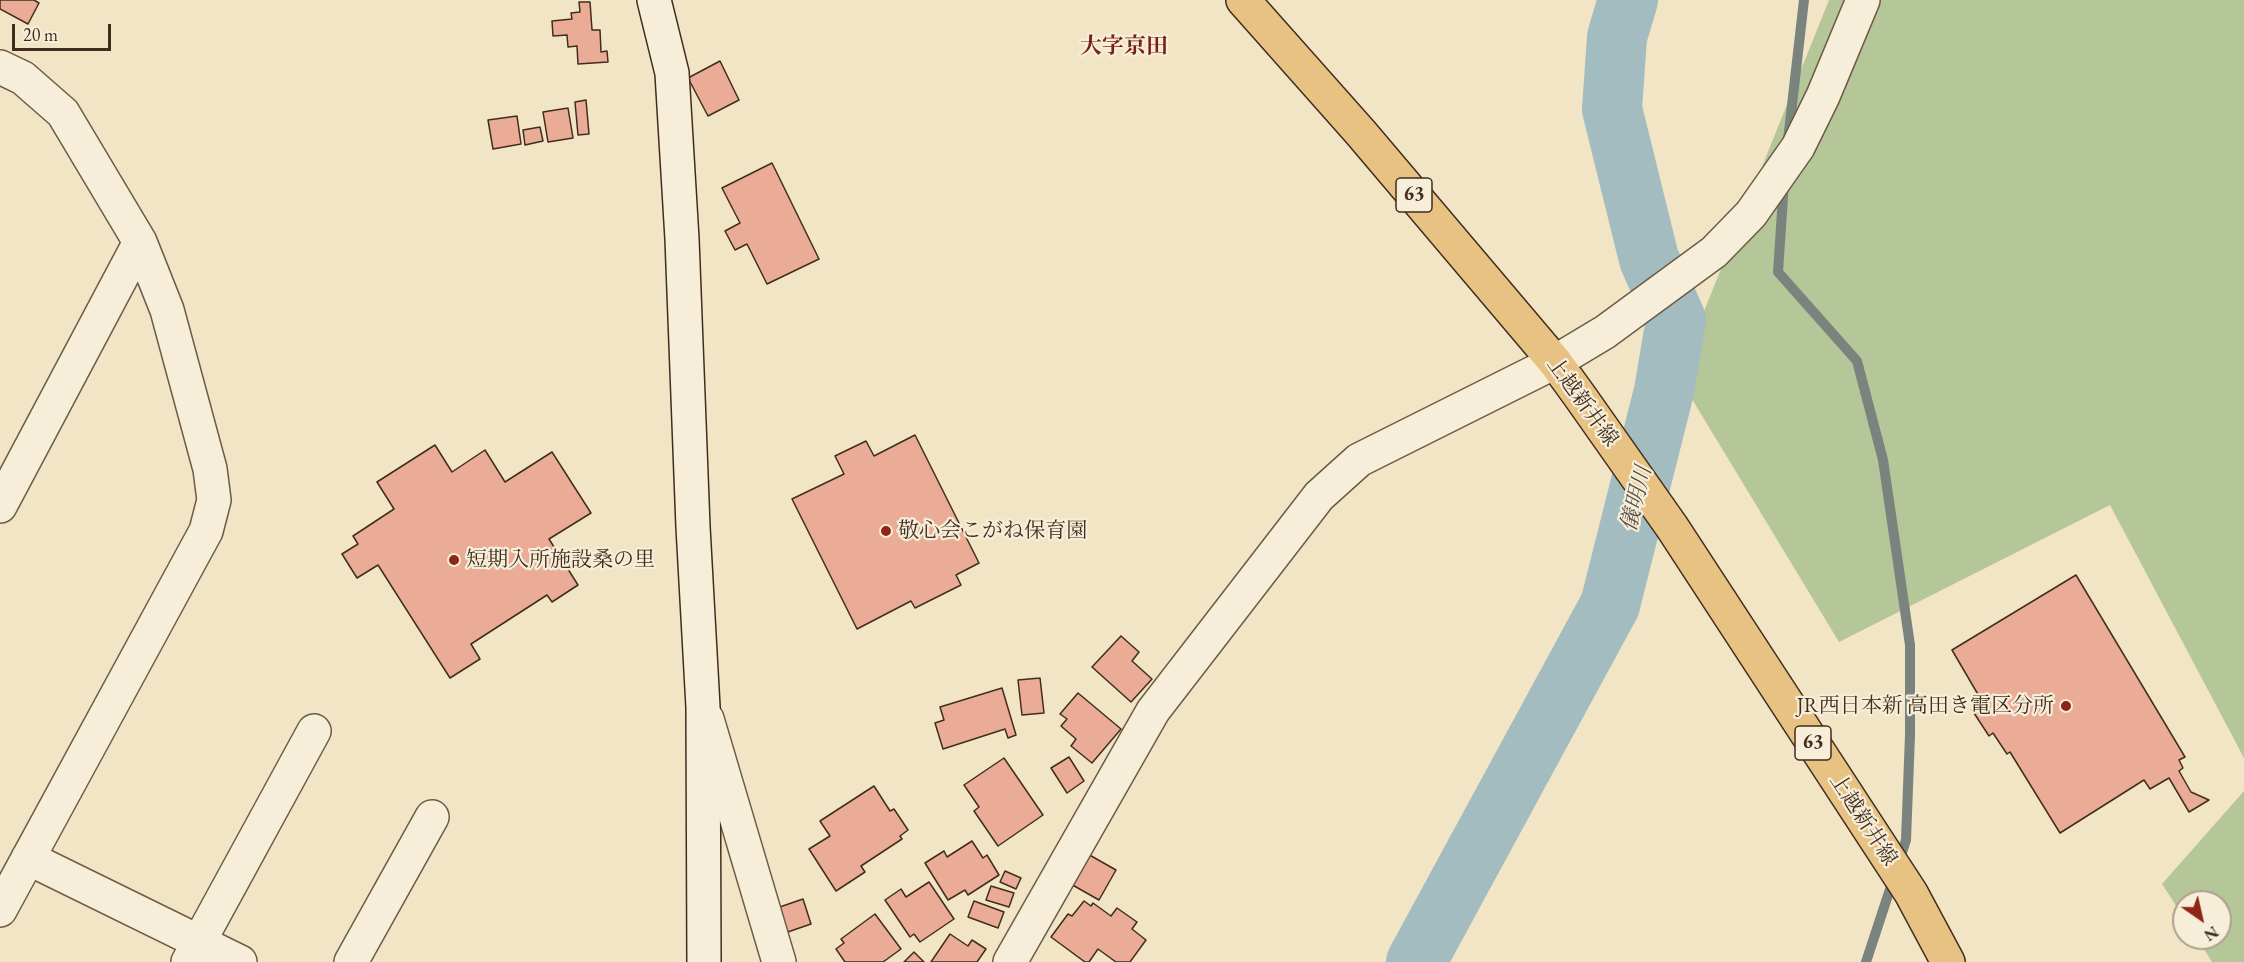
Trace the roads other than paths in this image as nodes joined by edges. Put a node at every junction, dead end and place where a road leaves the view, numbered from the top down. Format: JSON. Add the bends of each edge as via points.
{"nodes":[{"id":1,"x":654,"y":0,"type":"edge"},
{"id":2,"x":1243,"y":0,"type":"edge"},
{"id":3,"x":1863,"y":0,"type":"edge"},
{"id":4,"x":0,"y":67,"type":"edge"},
{"id":5,"x":140,"y":242,"type":"junction"},
{"id":6,"x":1555,"y":362,"type":"junction"},
{"id":7,"x":0,"y":506,"type":"edge"},
{"id":8,"x":704,"y":707,"type":"junction"},
{"id":9,"x":314,"y":731,"type":"dead end"},
{"id":10,"x":432,"y":817,"type":"dead end"},
{"id":11,"x":28,"y":858,"type":"junction"},
{"id":12,"x":0,"y":910,"type":"edge"},
{"id":13,"x":193,"y":952,"type":"edge"},
{"id":14,"x":240,"y":962,"type":"edge"},
{"id":15,"x":351,"y":962,"type":"edge"},
{"id":16,"x":704,"y":962,"type":"edge"},
{"id":17,"x":779,"y":962,"type":"edge"},
{"id":18,"x":1010,"y":962,"type":"edge"},
{"id":19,"x":1948,"y":962,"type":"edge"}],
"edges":[{"from":1,"to":8,"type":"street","via":[[672,73]]},
{"from":2,"to":6,"type":"main road","name":"上越新井線","number":"63"},
{"from":3,"to":6,"type":"street","via":[[1798,147],[1751,214],[1714,252],[1605,332]]},
{"from":4,"to":5,"type":"street","via":[[23,78],[63,113]]},
{"from":5,"to":7,"type":"street"},
{"from":5,"to":11,"type":"street","via":[[166,310],[210,469],[214,500],[206,531]]},
{"from":6,"to":18,"type":"street","via":[[1359,460],[1319,496],[1153,711]]},
{"from":6,"to":19,"type":"main road","name":"上越新井線","number":"63","via":[[1672,527],[1911,893]]},
{"from":8,"to":16,"type":"street"},
{"from":8,"to":17,"type":"street"},
{"from":9,"to":13,"type":"street"},
{"from":10,"to":15,"type":"street"},
{"from":11,"to":12,"type":"street"},
{"from":11,"to":13,"type":"street"},
{"from":13,"to":14,"type":"street"}]}
